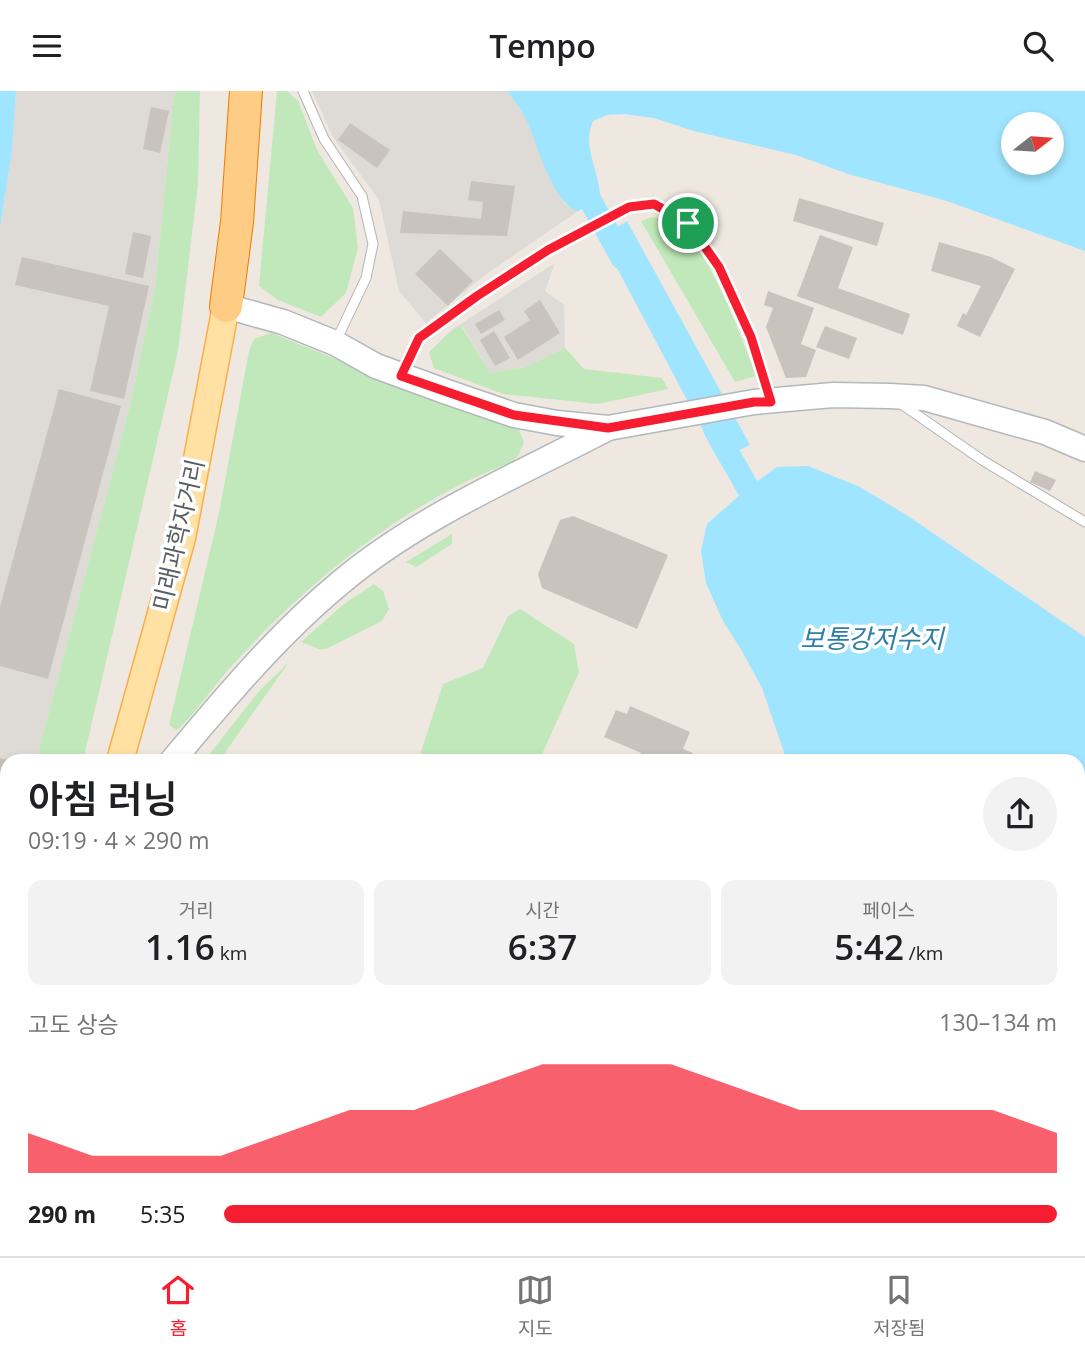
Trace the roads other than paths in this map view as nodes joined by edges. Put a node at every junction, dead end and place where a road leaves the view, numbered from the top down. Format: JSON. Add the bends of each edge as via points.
{"nodes":[{"id":1,"x":303,"y":91,"type":"edge"},
{"id":2,"x":246,"y":95,"type":"edge"},
{"id":3,"x":226,"y":306,"type":"junction"},
{"id":4,"x":335,"y":343,"type":"junction"},
{"id":5,"x":401,"y":376,"type":"junction"},
{"id":6,"x":890,"y":396,"type":"junction"},
{"id":7,"x":762,"y":402,"type":"junction"},
{"id":8,"x":608,"y":428,"type":"junction"},
{"id":9,"x":1085,"y":449,"type":"edge"},
{"id":10,"x":1085,"y":522,"type":"edge"},
{"id":11,"x":122,"y":754,"type":"edge"},
{"id":12,"x":178,"y":754,"type":"edge"}],
"edges":[{"from":1,"to":4,"type":"lane","via":[[324,139],[362,196],[373,244],[366,278]]},
{"from":2,"to":3,"type":"highway"},
{"from":3,"to":4,"type":"main road"},
{"from":3,"to":11,"type":"main road","name":"미래과학자거리","via":[[182,538]]},
{"from":4,"to":5,"type":"main road"},
{"from":5,"to":7,"type":"lane","via":[[419,338],[477,296],[582,231],[629,207],[654,204],[688,223],[719,267],[751,337]]},
{"from":5,"to":8,"type":"main road","via":[[514,415]]},
{"from":6,"to":7,"type":"main road","via":[[833,395]]},
{"from":6,"to":9,"type":"main road","via":[[924,398],[1045,432]]},
{"from":6,"to":10,"type":"lane","via":[[982,460]]},
{"from":7,"to":8,"type":"main road"},
{"from":8,"to":12,"type":"main road","via":[[399,540],[341,582],[222,701]]}]}
